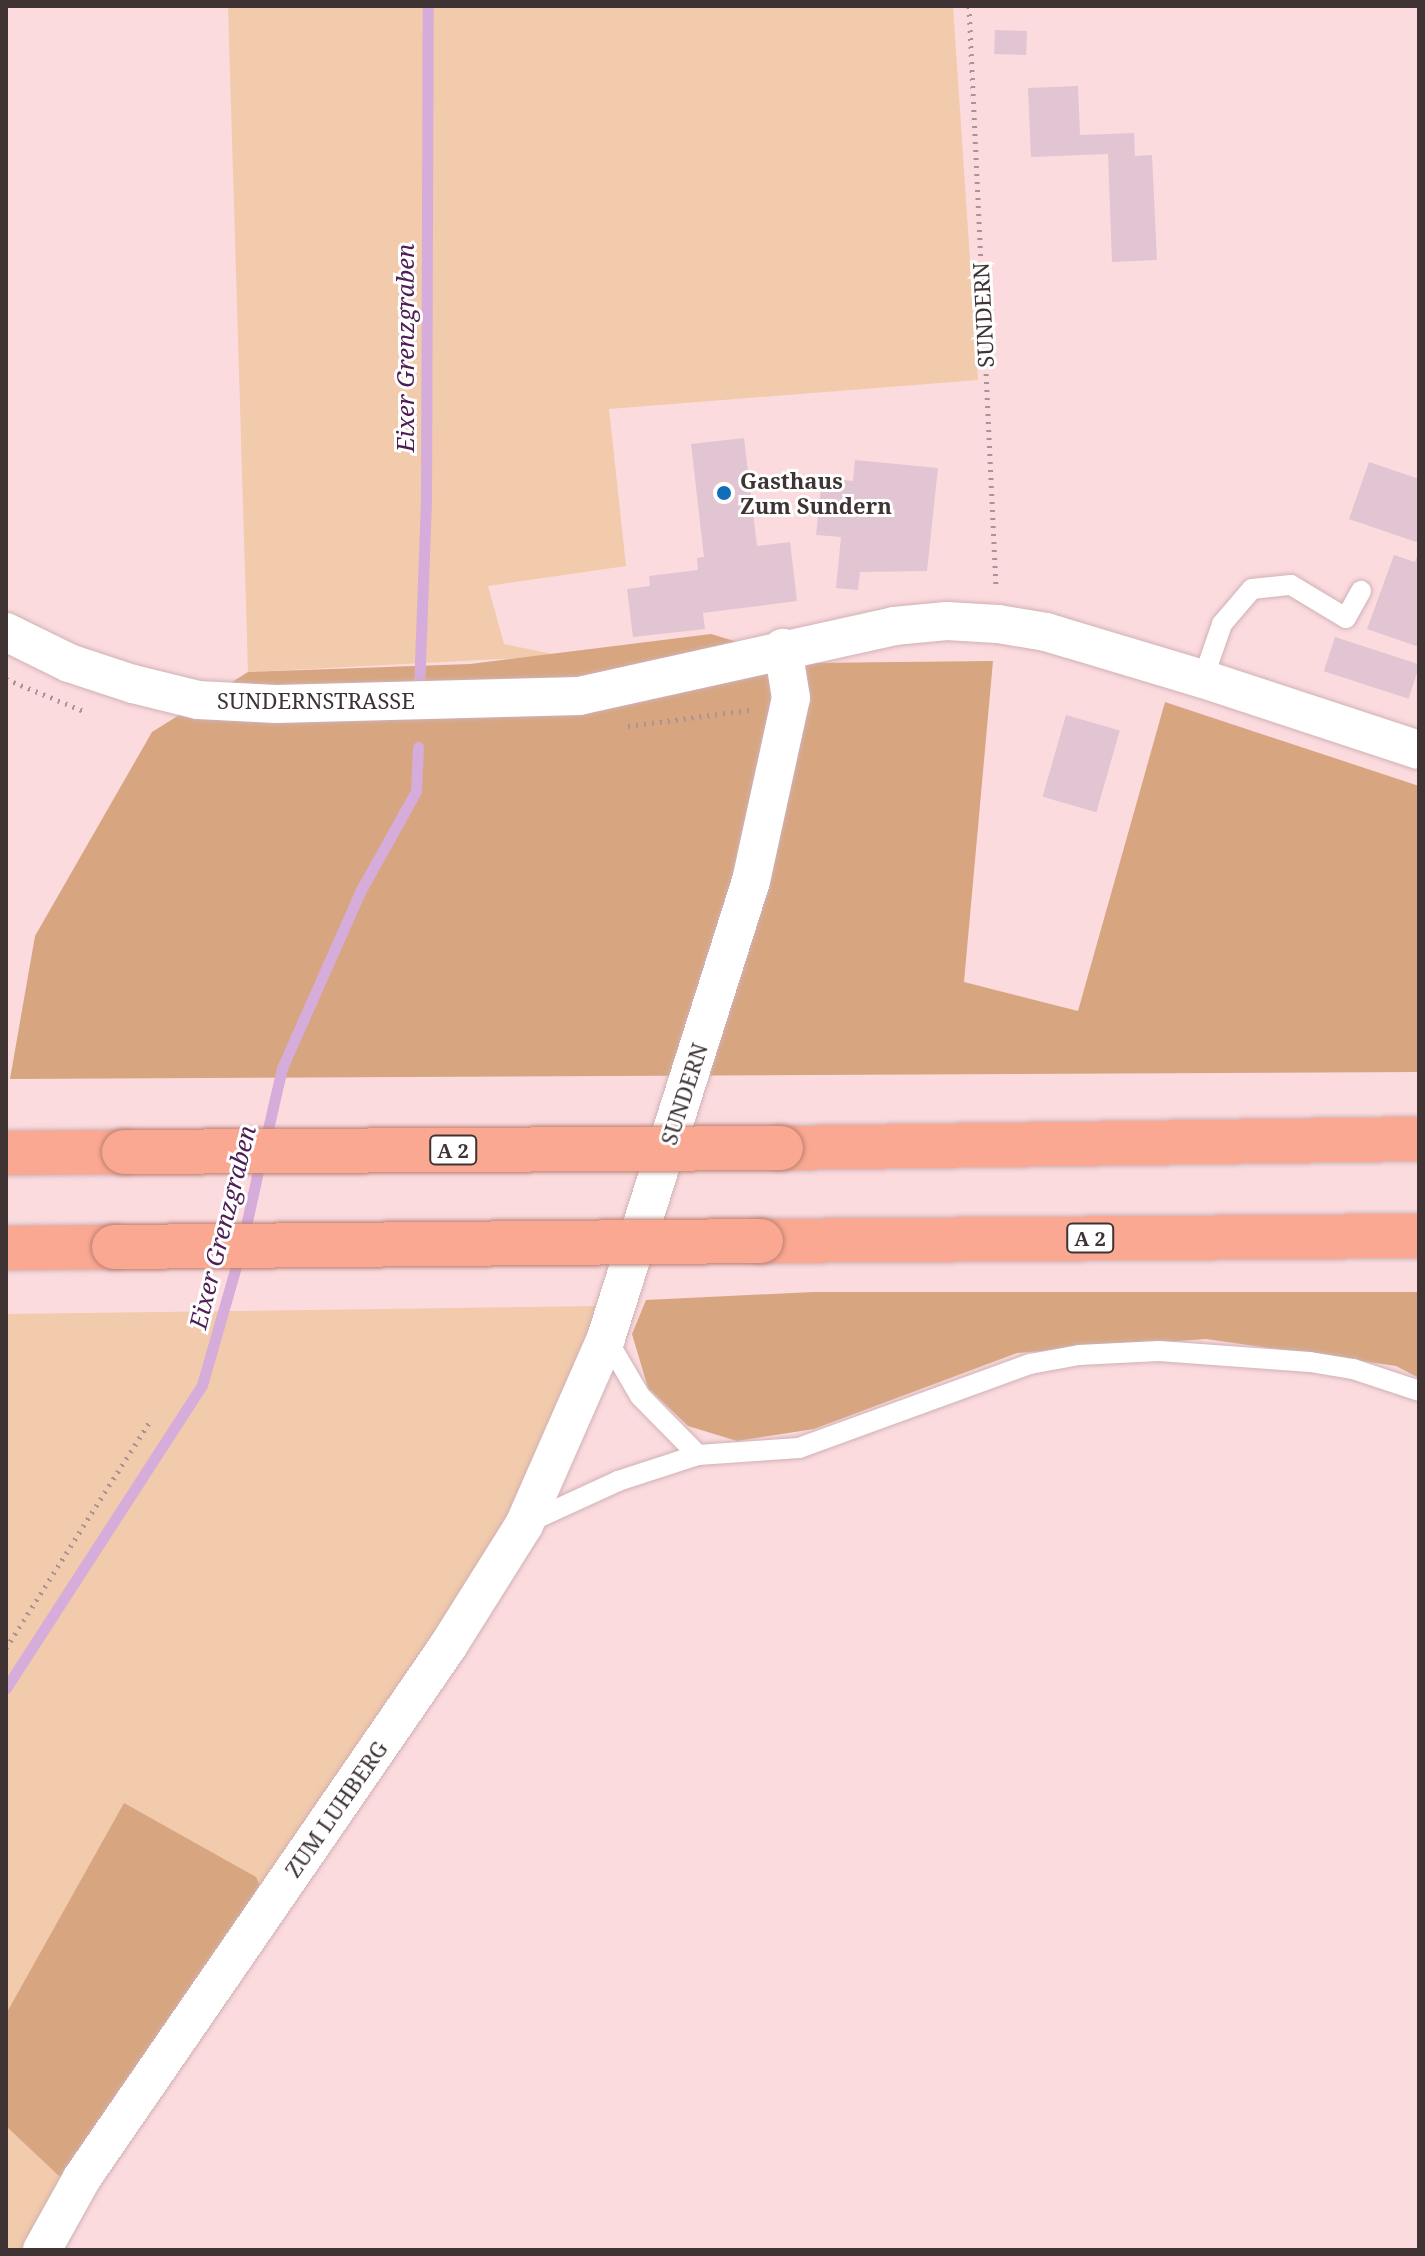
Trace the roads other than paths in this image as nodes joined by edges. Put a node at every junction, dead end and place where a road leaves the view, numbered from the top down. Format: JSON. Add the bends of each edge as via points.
{"nodes":[{"id":1,"x":1361,"y":591,"type":"dead end"},
{"id":2,"x":6,"y":632,"type":"edge"},
{"id":3,"x":783,"y":648,"type":"junction"},
{"id":4,"x":1203,"y":679,"type":"junction"},
{"id":5,"x":1419,"y":750,"type":"edge"},
{"id":6,"x":1419,"y":1139,"type":"edge"},
{"id":7,"x":6,"y":1153,"type":"edge"},
{"id":8,"x":1419,"y":1236,"type":"edge"},
{"id":9,"x":6,"y":1248,"type":"edge"},
{"id":10,"x":606,"y":1338,"type":"junction"},
{"id":11,"x":1419,"y":1391,"type":"edge"},
{"id":12,"x":698,"y":1455,"type":"junction"},
{"id":13,"x":524,"y":1525,"type":"junction"},
{"id":14,"x":42,"y":2250,"type":"edge"}],
"edges":[{"from":1,"to":4,"type":"lane","via":[[1346,618],[1291,585],[1252,589],[1222,624]]},
{"from":2,"to":3,"type":"street","name":"SUNDERNSTRASSE","via":[[69,663],[198,700],[446,701],[608,692]]},
{"from":3,"to":4,"type":"street","via":[[894,626],[998,624],[1046,632]]},
{"from":3,"to":10,"type":"street","name":"SUNDERN","via":[[791,698],[751,881]]},
{"from":4,"to":5,"type":"street"},
{"from":6,"to":7,"type":"highway","number":"A 2","bridge":true},
{"from":8,"to":9,"type":"highway","number":"A 2","bridge":true},
{"from":10,"to":12,"type":"lane","via":[[640,1396]]},
{"from":10,"to":13,"type":"street","name":"SUNDERN"},
{"from":11,"to":12,"type":"lane","via":[[1310,1362],[1112,1352],[1030,1364],[799,1448],[760,1455]]},
{"from":12,"to":13,"type":"lane","via":[[618,1481]]},
{"from":13,"to":14,"type":"street","name":"ZUM LUHBERG","via":[[448,1646],[82,2178]]}]}
